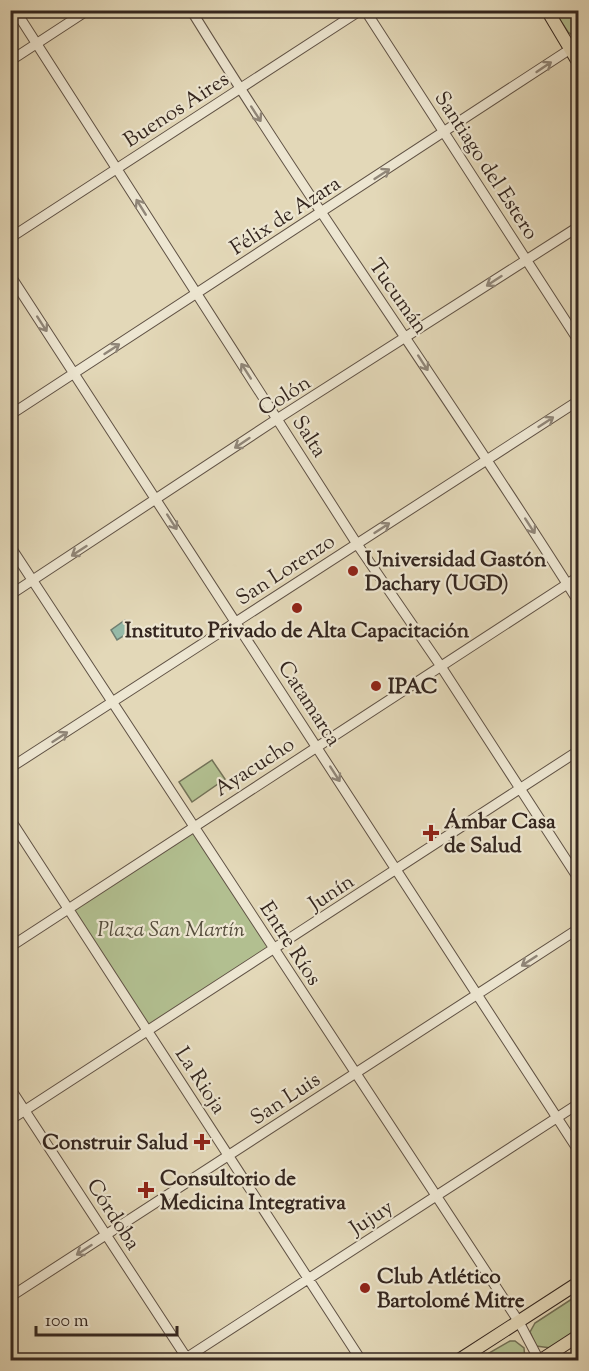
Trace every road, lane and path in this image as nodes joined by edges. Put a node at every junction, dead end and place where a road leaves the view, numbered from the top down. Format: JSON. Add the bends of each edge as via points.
{"nodes":[{"id":1,"x":15,"y":10,"type":"edge"},
{"id":2,"x":88,"y":10,"type":"edge"},
{"id":3,"x":191,"y":10,"type":"edge"},
{"id":4,"x":363,"y":10,"type":"edge"},
{"id":5,"x":547,"y":10,"type":"edge"},
{"id":6,"x":37,"y":44,"type":"junction"},
{"id":7,"x":574,"y":47,"type":"edge"},
{"id":8,"x":10,"y":61,"type":"edge"},
{"id":9,"x":579,"y":62,"type":"edge"},
{"id":10,"x":240,"y":89,"type":"junction"},
{"id":11,"x":444,"y":134,"type":"junction"},
{"id":12,"x":118,"y":168,"type":"junction"},
{"id":13,"x":321,"y":214,"type":"junction"},
{"id":14,"x":579,"y":227,"type":"edge"},
{"id":15,"x":10,"y":238,"type":"edge"},
{"id":16,"x":527,"y":260,"type":"junction"},
{"id":17,"x":10,"y":275,"type":"edge"},
{"id":18,"x":195,"y":295,"type":"junction"},
{"id":19,"x":407,"y":338,"type":"junction"},
{"id":20,"x":579,"y":340,"type":"edge"},
{"id":21,"x":75,"y":374,"type":"junction"},
{"id":22,"x":579,"y":401,"type":"edge"},
{"id":23,"x":10,"y":415,"type":"edge"},
{"id":24,"x":277,"y":419,"type":"junction"},
{"id":25,"x":487,"y":460,"type":"junction"},
{"id":26,"x":157,"y":500,"type":"junction"},
{"id":27,"x":357,"y":544,"type":"junction"},
{"id":28,"x":10,"y":546,"type":"edge"},
{"id":29,"x":579,"y":577,"type":"edge"},
{"id":30,"x":33,"y":581,"type":"junction"},
{"id":31,"x":568,"y":584,"type":"junction"},
{"id":32,"x":10,"y":595,"type":"edge"},
{"id":33,"x":579,"y":601,"type":"edge"},
{"id":34,"x":236,"y":622,"type":"junction"},
{"id":35,"x":440,"y":665,"type":"junction"},
{"id":36,"x":111,"y":703,"type":"junction"},
{"id":37,"x":316,"y":746,"type":"junction"},
{"id":38,"x":579,"y":751,"type":"edge"},
{"id":39,"x":10,"y":768,"type":"edge"},
{"id":40,"x":521,"y":789,"type":"junction"},
{"id":41,"x":10,"y":819,"type":"edge"},
{"id":42,"x":193,"y":827,"type":"junction"},
{"id":43,"x":397,"y":870,"type":"junction"},
{"id":44,"x":579,"y":878,"type":"edge"},
{"id":45,"x":69,"y":909,"type":"junction"},
{"id":46,"x":579,"y":929,"type":"edge"},
{"id":47,"x":10,"y":947,"type":"edge"},
{"id":48,"x":274,"y":950,"type":"junction"},
{"id":49,"x":477,"y":995,"type":"junction"},
{"id":50,"x":148,"y":1030,"type":"junction"},
{"id":51,"x":355,"y":1074,"type":"junction"},
{"id":52,"x":10,"y":1088,"type":"edge"},
{"id":53,"x":579,"y":1104,"type":"edge"},
{"id":54,"x":25,"y":1110,"type":"junction"},
{"id":55,"x":557,"y":1118,"type":"junction"},
{"id":56,"x":10,"y":1120,"type":"edge"},
{"id":57,"x":579,"y":1150,"type":"edge"},
{"id":58,"x":229,"y":1155,"type":"junction"},
{"id":59,"x":436,"y":1196,"type":"junction"},
{"id":60,"x":106,"y":1235,"type":"junction"},
{"id":61,"x":309,"y":1279,"type":"junction"},
{"id":62,"x":579,"y":1283,"type":"edge"},
{"id":63,"x":10,"y":1297,"type":"edge"},
{"id":64,"x":519,"y":1322,"type":"junction"},
{"id":65,"x":579,"y":1336,"type":"edge"},
{"id":66,"x":186,"y":1360,"type":"edge"},
{"id":67,"x":361,"y":1360,"type":"edge"},
{"id":68,"x":459,"y":1360,"type":"edge"},
{"id":69,"x":540,"y":1360,"type":"edge"}],
"edges":[{"from":1,"to":6,"type":"street","name":"Salta"},
{"from":2,"to":6,"type":"street"},
{"from":3,"to":10,"type":"street","name":"Tucumán"},
{"from":4,"to":10,"type":"street","name":"Buenos Aires"},
{"from":4,"to":11,"type":"street","name":"Santiago del Estero"},
{"from":5,"to":7,"type":"main road"},
{"from":6,"to":8,"type":"street"},
{"from":6,"to":12,"type":"street","name":"Salta"},
{"from":7,"to":9,"type":"main road"},
{"from":11,"to":7,"type":"street","name":"Félix de Azara","one_way":true},
{"from":10,"to":12,"type":"street","name":"Buenos Aires"},
{"from":10,"to":13,"type":"street","name":"Tucumán","one_way":true},
{"from":13,"to":11,"type":"street","name":"Félix de Azara","one_way":true},
{"from":11,"to":16,"type":"street","name":"Santiago del Estero"},
{"from":12,"to":15,"type":"street","name":"Buenos Aires"},
{"from":18,"to":12,"type":"street","name":"Salta","one_way":true},
{"from":13,"to":18,"type":"street","name":"Félix de Azara"},
{"from":13,"to":19,"type":"street","name":"Tucumán"},
{"from":14,"to":16,"type":"street","name":"Colón"},
{"from":16,"to":19,"type":"street","name":"Colón","one_way":true},
{"from":16,"to":20,"type":"street","name":"Santiago del Estero"},
{"from":17,"to":21,"type":"street","name":"Catamarca","one_way":true},
{"from":21,"to":18,"type":"street","name":"Félix de Azara","one_way":true},
{"from":24,"to":18,"type":"street","name":"Salta","one_way":true},
{"from":19,"to":24,"type":"street","name":"Colón"},
{"from":19,"to":25,"type":"street","name":"Tucumán","one_way":true},
{"from":21,"to":23,"type":"street","name":"Félix de Azara"},
{"from":21,"to":26,"type":"street","name":"Catamarca"},
{"from":25,"to":22,"type":"street","name":"San Lorenzo","one_way":true},
{"from":24,"to":26,"type":"street","name":"Colón","one_way":true},
{"from":24,"to":27,"type":"street","name":"Salta"},
{"from":27,"to":25,"type":"street","name":"San Lorenzo","one_way":true},
{"from":25,"to":31,"type":"street","name":"Tucumán","one_way":true},
{"from":26,"to":30,"type":"street","name":"Colón","one_way":true},
{"from":26,"to":34,"type":"street","name":"Catamarca","one_way":true},
{"from":27,"to":34,"type":"street","name":"San Lorenzo"},
{"from":27,"to":35,"type":"street","name":"Salta"},
{"from":28,"to":30,"type":"street","name":"Entre Ríos"},
{"from":29,"to":31,"type":"street","name":"Ayacucho"},
{"from":30,"to":32,"type":"street","name":"Colón"},
{"from":30,"to":36,"type":"street","name":"Entre Ríos"},
{"from":31,"to":33,"type":"street","name":"Tucumán"},
{"from":31,"to":35,"type":"street","name":"Ayacucho"},
{"from":34,"to":36,"type":"street","name":"San Lorenzo"},
{"from":34,"to":37,"type":"street","name":"Catamarca"},
{"from":35,"to":37,"type":"street","name":"Ayacucho"},
{"from":35,"to":40,"type":"street","name":"Salta"},
{"from":39,"to":36,"type":"street","name":"San Lorenzo","one_way":true},
{"from":36,"to":42,"type":"street","name":"Entre Ríos"},
{"from":37,"to":42,"type":"street","name":"Ayacucho"},
{"from":37,"to":43,"type":"street","name":"Catamarca","one_way":true},
{"from":38,"to":40,"type":"street","name":"Junín"},
{"from":40,"to":43,"type":"street","name":"Junín"},
{"from":40,"to":44,"type":"street","name":"Salta"},
{"from":41,"to":45,"type":"street","name":"La Rioja"},
{"from":42,"to":45,"type":"street","name":"Ayacucho"},
{"from":42,"to":48,"type":"street","name":"Entre Ríos"},
{"from":43,"to":48,"type":"street","name":"Junín"},
{"from":43,"to":49,"type":"street","name":"Catamarca"},
{"from":45,"to":47,"type":"street","name":"Ayacucho"},
{"from":45,"to":50,"type":"street","name":"La Rioja"},
{"from":46,"to":49,"type":"street","name":"San Luis","one_way":true},
{"from":48,"to":50,"type":"street","name":"Junín"},
{"from":48,"to":51,"type":"street","name":"Entre Ríos"},
{"from":49,"to":51,"type":"street","name":"San Luis"},
{"from":49,"to":55,"type":"street","name":"Catamarca"},
{"from":50,"to":54,"type":"street","name":"Junín"},
{"from":50,"to":58,"type":"street","name":"La Rioja"},
{"from":51,"to":58,"type":"street","name":"San Luis"},
{"from":51,"to":59,"type":"street","name":"Entre Ríos"},
{"from":52,"to":54,"type":"street","name":"Córdoba"},
{"from":53,"to":55,"type":"street","name":"Jujuy"},
{"from":54,"to":56,"type":"street","name":"Junín"},
{"from":54,"to":60,"type":"street","name":"Córdoba"},
{"from":55,"to":57,"type":"street","name":"Catamarca"},
{"from":55,"to":59,"type":"street","name":"Jujuy"},
{"from":58,"to":60,"type":"street","name":"San Luis"},
{"from":58,"to":61,"type":"street","name":"La Rioja"},
{"from":59,"to":61,"type":"street","name":"Jujuy"},
{"from":59,"to":64,"type":"street","name":"Entre Ríos"},
{"from":60,"to":63,"type":"street","name":"San Luis","one_way":true},
{"from":60,"to":66,"type":"street","name":"Córdoba"},
{"from":61,"to":66,"type":"street","name":"Jujuy"},
{"from":61,"to":67,"type":"street","name":"La Rioja"},
{"from":62,"to":64,"type":"main road"},
{"from":64,"to":68,"type":"main road"},
{"from":64,"to":69,"type":"street","name":"Entre Ríos"},
{"from":65,"to":69,"type":"main road"}]}
